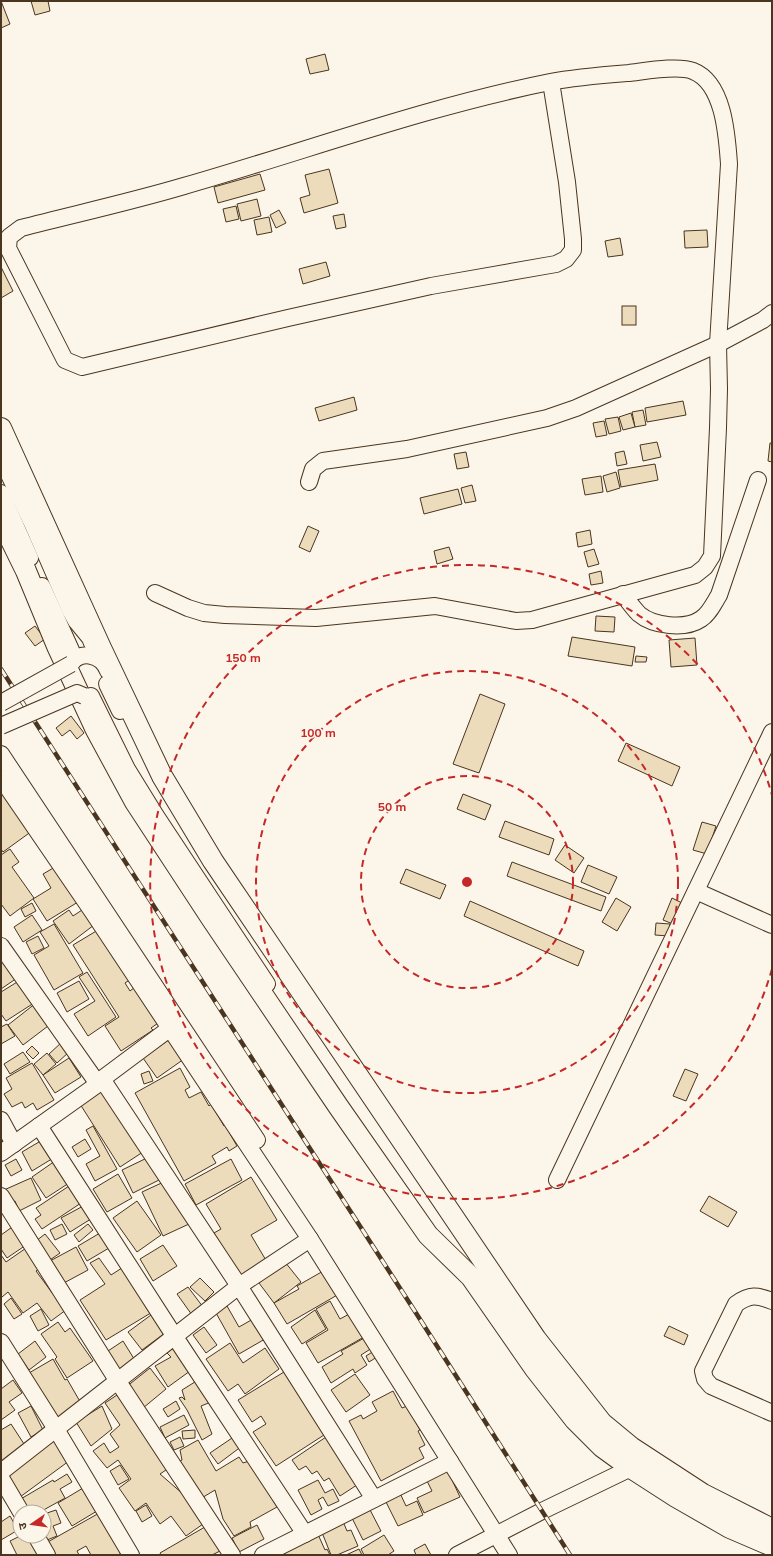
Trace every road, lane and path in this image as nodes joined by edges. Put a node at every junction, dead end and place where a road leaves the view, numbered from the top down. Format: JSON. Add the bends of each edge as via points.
{"nodes":[{"id":1,"x":551,"y":82,"type":"junction"},
{"id":2,"x":772,"y":313,"type":"edge"},
{"id":3,"x":718,"y":344,"type":"junction"},
{"id":4,"x":1,"y":428,"type":"edge"},
{"id":5,"x":1,"y":458,"type":"edge"},
{"id":6,"x":758,"y":480,"type":"dead end"},
{"id":7,"x":309,"y":482,"type":"dead end"},
{"id":8,"x":1,"y":493,"type":"edge"},
{"id":9,"x":1,"y":520,"type":"edge"},
{"id":10,"x":155,"y":593,"type":"dead end"},
{"id":11,"x":623,"y":594,"type":"junction"},
{"id":12,"x":100,"y":659,"type":"junction"},
{"id":13,"x":73,"y":662,"type":"junction"},
{"id":14,"x":107,"y":684,"type":"junction"},
{"id":15,"x":84,"y":694,"type":"junction"},
{"id":16,"x":1,"y":703,"type":"edge"},
{"id":17,"x":1,"y":726,"type":"edge"},
{"id":18,"x":772,"y":732,"type":"edge"},
{"id":19,"x":1,"y":754,"type":"edge"},
{"id":20,"x":1,"y":778,"type":"edge"},
{"id":21,"x":696,"y":891,"type":"junction"},
{"id":22,"x":772,"y":925,"type":"edge"},
{"id":23,"x":1,"y":946,"type":"edge"},
{"id":24,"x":170,"y":1028,"type":"junction"},
{"id":25,"x":100,"y":1082,"type":"junction"},
{"id":26,"x":1,"y":1120,"type":"edge"},
{"id":27,"x":39,"y":1126,"type":"junction"},
{"id":28,"x":14,"y":1144,"type":"junction"},
{"id":29,"x":1,"y":1153,"type":"edge"},
{"id":30,"x":557,"y":1180,"type":"dead end"},
{"id":31,"x":1,"y":1196,"type":"edge"},
{"id":32,"x":464,"y":1233,"type":"junction"},
{"id":33,"x":315,"y":1239,"type":"junction"},
{"id":34,"x":444,"y":1252,"type":"junction"},
{"id":35,"x":239,"y":1286,"type":"junction"},
{"id":36,"x":772,"y":1301,"type":"edge"},
{"id":37,"x":175,"y":1337,"type":"junction"},
{"id":38,"x":1,"y":1342,"type":"edge"},
{"id":39,"x":117,"y":1380,"type":"junction"},
{"id":40,"x":772,"y":1413,"type":"edge"},
{"id":41,"x":56,"y":1428,"type":"junction"},
{"id":42,"x":450,"y":1461,"type":"junction"},
{"id":43,"x":638,"y":1462,"type":"junction"},
{"id":44,"x":1,"y":1472,"type":"edge"},
{"id":45,"x":1,"y":1478,"type":"edge"},
{"id":46,"x":374,"y":1499,"type":"junction"},
{"id":47,"x":16,"y":1504,"type":"edge"},
{"id":48,"x":772,"y":1529,"type":"edge"},
{"id":49,"x":305,"y":1534,"type":"junction"},
{"id":50,"x":496,"y":1535,"type":"junction"},
{"id":51,"x":41,"y":1544,"type":"edge"},
{"id":52,"x":772,"y":1546,"type":"edge"},
{"id":53,"x":47,"y":1555,"type":"edge"},
{"id":54,"x":131,"y":1555,"type":"edge"},
{"id":55,"x":232,"y":1555,"type":"edge"},
{"id":56,"x":263,"y":1555,"type":"edge"},
{"id":57,"x":457,"y":1555,"type":"edge"},
{"id":58,"x":509,"y":1555,"type":"edge"}],
"edges":[{"from":1,"to":1,"type":"street","via":[[500,92],[184,186],[21,228],[8,236],[8,248],[65,360],[82,367],[424,288],[556,264],[566,259],[573,250],[573,239]]},
{"from":1,"to":3,"type":"street","via":[[663,69],[692,71],[706,79],[716,95],[723,114],[730,164]]},
{"from":2,"to":3,"type":"street"},
{"from":3,"to":7,"type":"street","via":[[576,408],[547,418],[414,448],[323,461],[313,469]]},
{"from":3,"to":11,"type":"street","via":[[718,428],[712,556],[695,574]]},
{"from":4,"to":32,"type":"main road","via":[[94,634],[162,776],[213,861]]},
{"from":5,"to":12,"type":"street","via":[[70,610],[90,638]]},
{"from":6,"to":11,"type":"street","via":[[720,595],[701,620],[683,626],[651,621],[639,614]]},
{"from":8,"to":13,"type":"street"},
{"from":9,"to":34,"type":"main road","via":[[96,730],[136,802],[338,1106],[428,1236]]},
{"from":10,"to":11,"type":"street","via":[[204,614],[316,618],[435,606],[516,621],[532,620]]},
{"from":12,"to":13,"type":"street","via":[[87,655]]},
{"from":12,"to":14,"type":"street","via":[[108,670]]},
{"from":13,"to":15,"type":"street","via":[[67,677],[72,689]]},
{"from":13,"to":16,"type":"street","bridge":true},
{"from":14,"to":15,"type":"street","via":[[98,694]]},
{"from":14,"to":32,"type":"street","via":[[147,764],[176,811],[446,1218]]},
{"from":15,"to":17,"type":"street","bridge":true},
{"from":15,"to":34,"type":"street","via":[[156,816],[321,1067],[437,1231]]},
{"from":18,"to":21,"type":"street"},
{"from":19,"to":33,"type":"street","via":[[228,1096]]},
{"from":20,"to":24,"type":"street"},
{"from":21,"to":22,"type":"street"},
{"from":21,"to":30,"type":"street"},
{"from":23,"to":25,"type":"street"},
{"from":24,"to":25,"type":"street"},
{"from":24,"to":33,"type":"street"},
{"from":25,"to":27,"type":"street"},
{"from":25,"to":35,"type":"street"},
{"from":26,"to":28,"type":"street"},
{"from":27,"to":28,"type":"street"},
{"from":27,"to":37,"type":"street"},
{"from":28,"to":29,"type":"street"},
{"from":31,"to":39,"type":"street"},
{"from":32,"to":43,"type":"main road","via":[[536,1339],[602,1423]]},
{"from":33,"to":35,"type":"street"},
{"from":33,"to":42,"type":"street","via":[[327,1266]]},
{"from":34,"to":43,"type":"main road","via":[[471,1277],[535,1369],[575,1420],[602,1446]]},
{"from":35,"to":37,"type":"street"},
{"from":35,"to":46,"type":"street"},
{"from":36,"to":40,"type":"street","via":[[758,1295],[745,1298],[736,1304],[703,1371],[711,1386]]},
{"from":37,"to":39,"type":"street"},
{"from":37,"to":49,"type":"street"},
{"from":38,"to":41,"type":"street"},
{"from":39,"to":41,"type":"street"},
{"from":39,"to":55,"type":"street"},
{"from":41,"to":44,"type":"street"},
{"from":41,"to":54,"type":"street"},
{"from":42,"to":46,"type":"street"},
{"from":42,"to":50,"type":"street"},
{"from":43,"to":48,"type":"main road"},
{"from":43,"to":50,"type":"street"},
{"from":43,"to":52,"type":"main road","via":[[676,1497],[730,1528]]},
{"from":45,"to":47,"type":"street"},
{"from":46,"to":49,"type":"street"},
{"from":49,"to":56,"type":"street"},
{"from":50,"to":57,"type":"street"},
{"from":50,"to":58,"type":"street"},
{"from":51,"to":53,"type":"street"}]}
